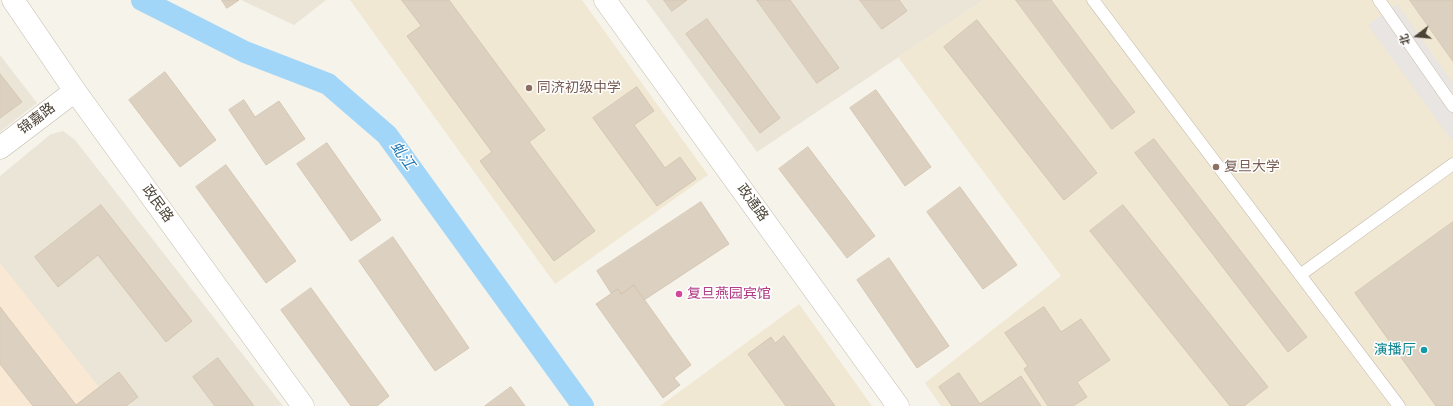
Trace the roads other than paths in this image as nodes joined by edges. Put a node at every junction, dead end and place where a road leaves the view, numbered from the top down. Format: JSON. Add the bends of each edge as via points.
{"nodes":[{"id":1,"x":13,"y":0,"type":"edge"},
{"id":2,"x":605,"y":0,"type":"edge"},
{"id":3,"x":1093,"y":0,"type":"edge"},
{"id":4,"x":1379,"y":0,"type":"edge"},
{"id":5,"x":75,"y":91,"type":"junction"},
{"id":6,"x":1453,"y":106,"type":"edge"},
{"id":7,"x":0,"y":148,"type":"edge"},
{"id":8,"x":1453,"y":164,"type":"edge"},
{"id":9,"x":1300,"y":275,"type":"junction"},
{"id":10,"x":303,"y":406,"type":"edge"},
{"id":11,"x":898,"y":406,"type":"edge"},
{"id":12,"x":1400,"y":406,"type":"edge"}],
"edges":[{"from":1,"to":5,"type":"street","name":"政民路"},
{"from":2,"to":11,"type":"street","name":"政通路"},
{"from":3,"to":9,"type":"lane"},
{"from":4,"to":6,"type":"lane"},
{"from":5,"to":7,"type":"street","name":"锦嘉路"},
{"from":5,"to":10,"type":"street","name":"政民路"},
{"from":8,"to":9,"type":"lane"},
{"from":9,"to":12,"type":"lane"}]}
